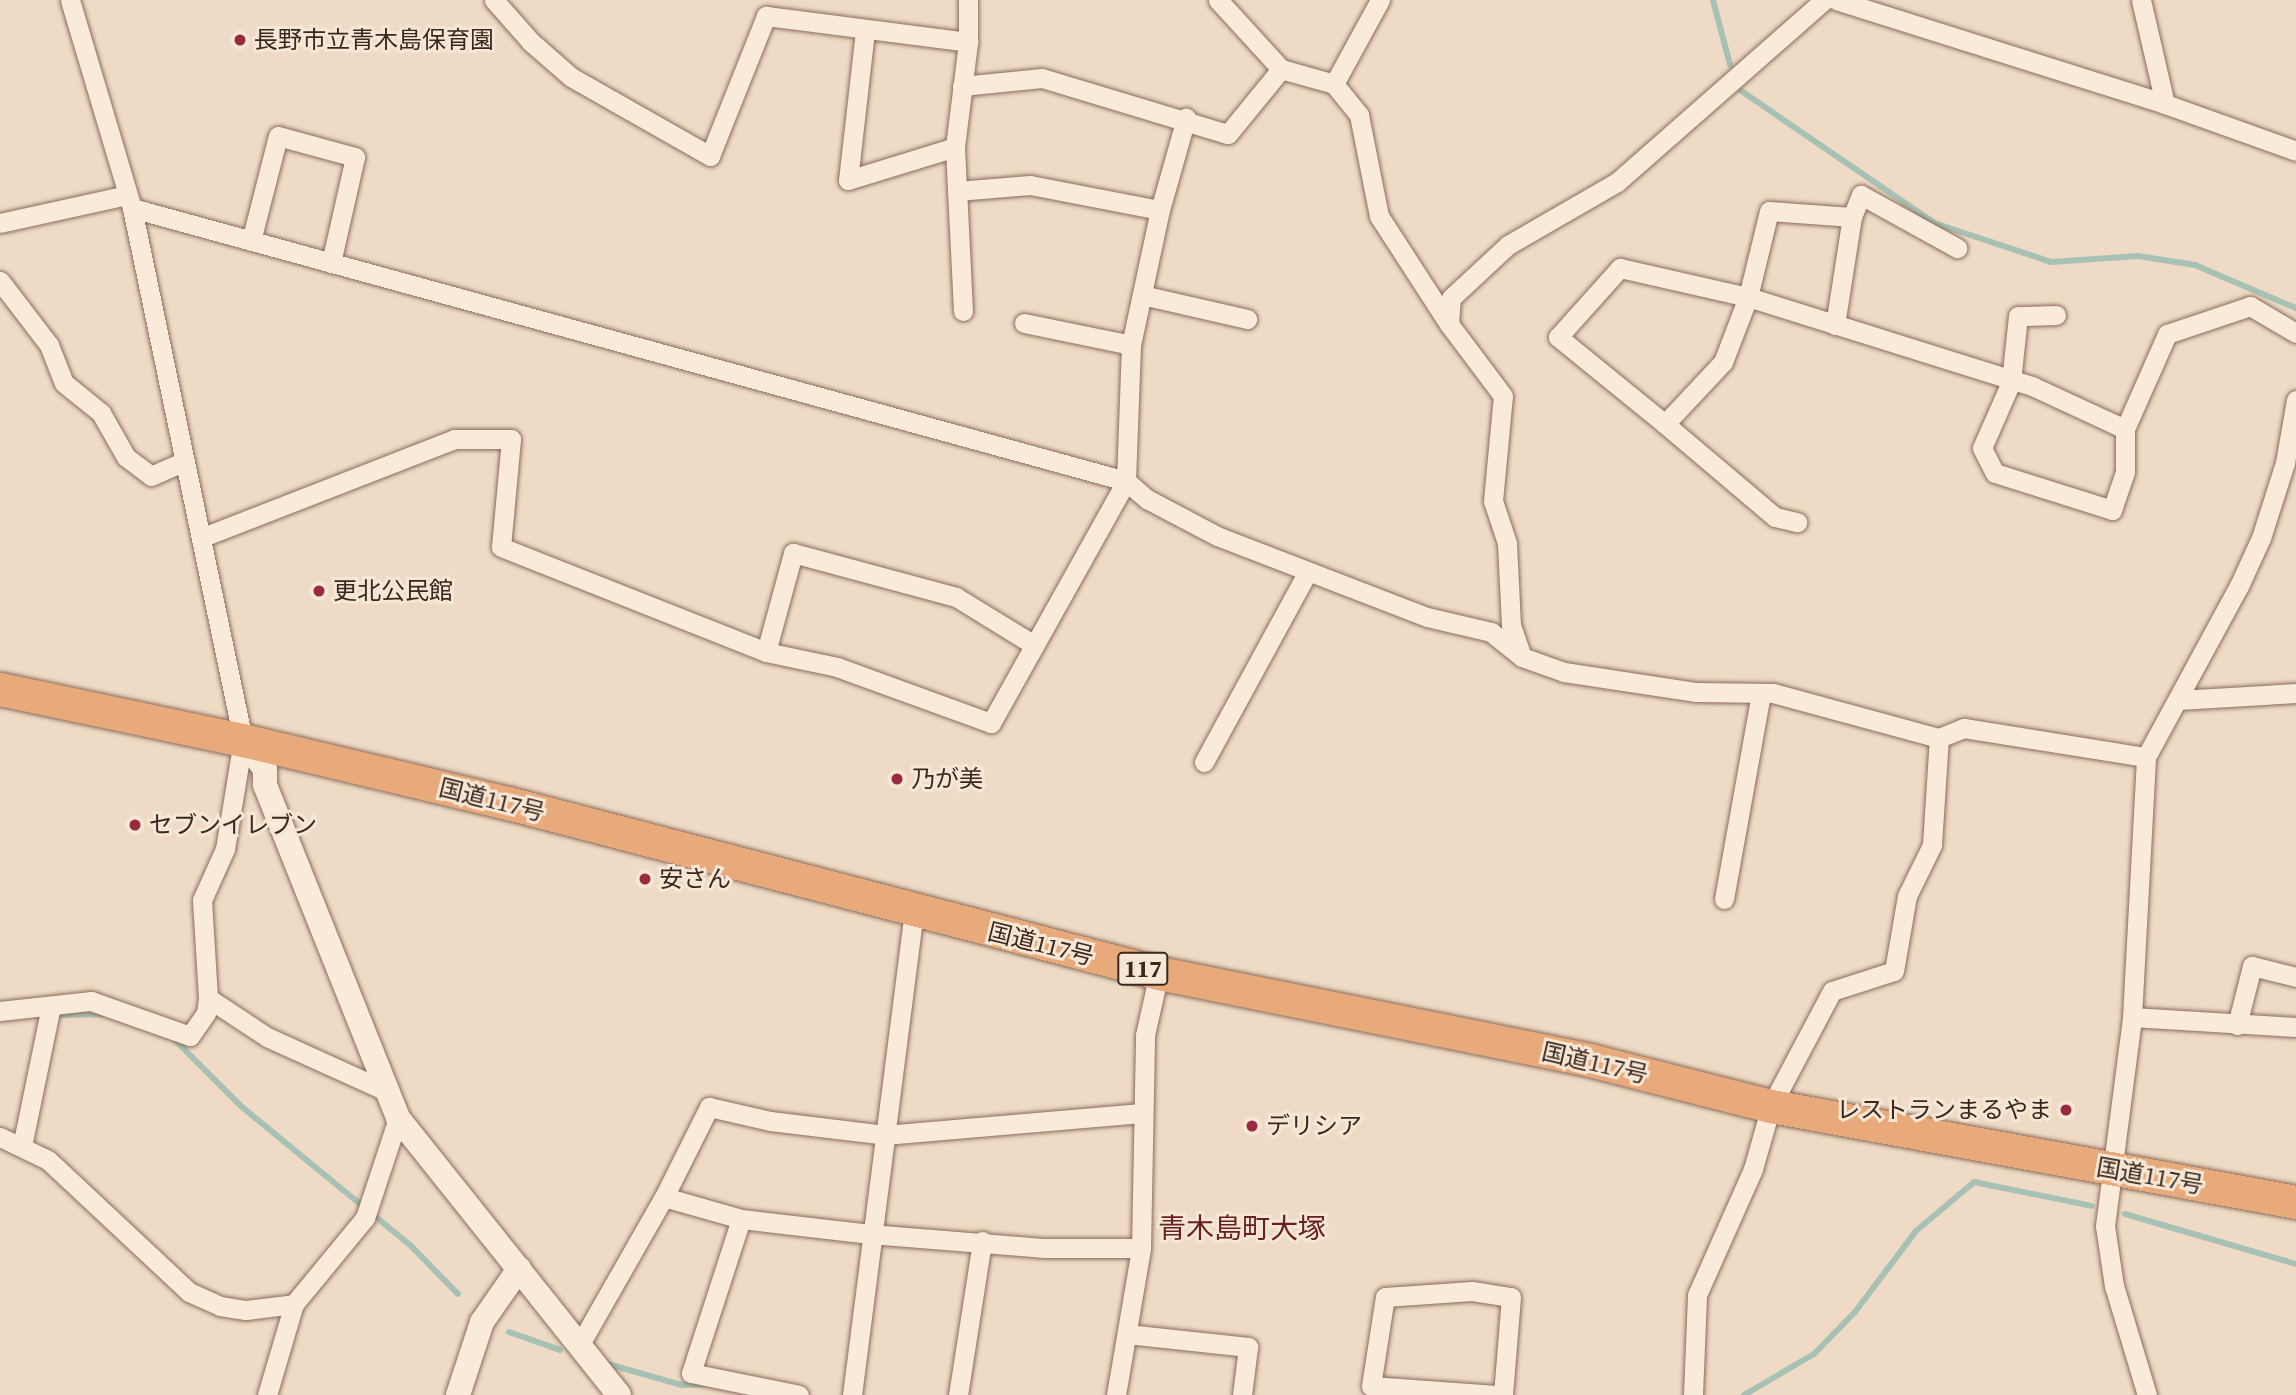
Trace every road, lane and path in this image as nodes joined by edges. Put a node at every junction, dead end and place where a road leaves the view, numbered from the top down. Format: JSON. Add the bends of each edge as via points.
{"nodes":[{"id":1,"x":70,"y":0,"type":"edge"},
{"id":2,"x":494,"y":0,"type":"edge"},
{"id":3,"x":968,"y":0,"type":"edge"},
{"id":4,"x":1218,"y":0,"type":"edge"},
{"id":5,"x":1380,"y":0,"type":"edge"},
{"id":6,"x":1824,"y":0,"type":"edge"},
{"id":7,"x":1836,"y":0,"type":"edge"},
{"id":8,"x":2141,"y":0,"type":"edge"},
{"id":9,"x":768,"y":8,"type":"edge"},
{"id":10,"x":865,"y":31,"type":"junction"},
{"id":11,"x":968,"y":42,"type":"junction"},
{"id":12,"x":1281,"y":69,"type":"junction"},
{"id":13,"x":1334,"y":84,"type":"junction"},
{"id":14,"x":962,"y":86,"type":"junction"},
{"id":15,"x":2165,"y":104,"type":"junction"},
{"id":16,"x":1186,"y":118,"type":"junction"},
{"id":17,"x":955,"y":147,"type":"junction"},
{"id":18,"x":2296,"y":151,"type":"edge"},
{"id":19,"x":957,"y":191,"type":"junction"},
{"id":20,"x":130,"y":201,"type":"junction"},
{"id":21,"x":1160,"y":210,"type":"junction"},
{"id":22,"x":1853,"y":218,"type":"junction"},
{"id":23,"x":0,"y":223,"type":"edge"},
{"id":24,"x":251,"y":241,"type":"junction"},
{"id":25,"x":1957,"y":248,"type":"dead end"},
{"id":26,"x":331,"y":263,"type":"junction"},
{"id":27,"x":0,"y":281,"type":"edge"},
{"id":28,"x":1142,"y":295,"type":"junction"},
{"id":29,"x":1748,"y":298,"type":"junction"},
{"id":30,"x":963,"y":311,"type":"dead end"},
{"id":31,"x":2056,"y":316,"type":"dead end"},
{"id":32,"x":1247,"y":318,"type":"dead end"},
{"id":33,"x":1024,"y":323,"type":"dead end"},
{"id":34,"x":1449,"y":324,"type":"junction"},
{"id":35,"x":1835,"y":325,"type":"junction"},
{"id":36,"x":2296,"y":332,"type":"edge"},
{"id":37,"x":1131,"y":345,"type":"junction"},
{"id":38,"x":2011,"y":382,"type":"junction"},
{"id":39,"x":2296,"y":400,"type":"edge"},
{"id":40,"x":1665,"y":424,"type":"junction"},
{"id":41,"x":2125,"y":429,"type":"junction"},
{"id":42,"x":184,"y":461,"type":"junction"},
{"id":43,"x":2290,"y":463,"type":"edge"},
{"id":44,"x":1126,"y":481,"type":"junction"},
{"id":45,"x":1797,"y":522,"type":"dead end"},
{"id":46,"x":203,"y":537,"type":"junction"},
{"id":47,"x":1308,"y":571,"type":"junction"},
{"id":48,"x":1034,"y":645,"type":"junction"},
{"id":49,"x":766,"y":652,"type":"junction"},
{"id":50,"x":1522,"y":657,"type":"junction"},
{"id":51,"x":0,"y":689,"type":"edge"},
{"id":52,"x":1761,"y":693,"type":"junction"},
{"id":53,"x":2296,"y":693,"type":"edge"},
{"id":54,"x":2179,"y":700,"type":"junction"},
{"id":55,"x":1939,"y":738,"type":"junction"},
{"id":56,"x":243,"y":740,"type":"junction"},
{"id":57,"x":2146,"y":757,"type":"junction"},
{"id":58,"x":1204,"y":762,"type":"dead end"},
{"id":59,"x":1724,"y":900,"type":"dead end"},
{"id":60,"x":914,"y":912,"type":"junction"},
{"id":61,"x":1159,"y":973,"type":"junction"},
{"id":62,"x":2296,"y":977,"type":"edge"},
{"id":63,"x":208,"y":998,"type":"junction"},
{"id":64,"x":51,"y":1006,"type":"junction"},
{"id":65,"x":0,"y":1011,"type":"edge"},
{"id":66,"x":2132,"y":1017,"type":"junction"},
{"id":67,"x":2238,"y":1025,"type":"junction"},
{"id":68,"x":2296,"y":1027,"type":"edge"},
{"id":69,"x":388,"y":1092,"type":"junction"},
{"id":70,"x":1771,"y":1106,"type":"junction"},
{"id":71,"x":1141,"y":1113,"type":"junction"},
{"id":72,"x":398,"y":1118,"type":"junction"},
{"id":73,"x":885,"y":1135,"type":"junction"},
{"id":74,"x":0,"y":1137,"type":"edge"},
{"id":75,"x":22,"y":1146,"type":"junction"},
{"id":76,"x":2109,"y":1169,"type":"junction"},
{"id":77,"x":664,"y":1197,"type":"junction"},
{"id":78,"x":2296,"y":1202,"type":"edge"},
{"id":79,"x":741,"y":1219,"type":"junction"},
{"id":80,"x":870,"y":1234,"type":"junction"},
{"id":81,"x":982,"y":1241,"type":"junction"},
{"id":82,"x":1141,"y":1248,"type":"junction"},
{"id":83,"x":519,"y":1269,"type":"junction"},
{"id":84,"x":294,"y":1304,"type":"junction"},
{"id":85,"x":1127,"y":1334,"type":"junction"},
{"id":86,"x":580,"y":1344,"type":"junction"},
{"id":87,"x":267,"y":1395,"type":"edge"},
{"id":88,"x":458,"y":1395,"type":"edge"},
{"id":89,"x":619,"y":1395,"type":"edge"},
{"id":90,"x":799,"y":1395,"type":"edge"},
{"id":91,"x":852,"y":1395,"type":"edge"},
{"id":92,"x":958,"y":1395,"type":"edge"},
{"id":93,"x":1116,"y":1395,"type":"edge"},
{"id":94,"x":1242,"y":1395,"type":"edge"},
{"id":95,"x":1496,"y":1395,"type":"edge"},
{"id":96,"x":1503,"y":1395,"type":"edge"},
{"id":97,"x":1693,"y":1395,"type":"edge"},
{"id":98,"x":2147,"y":1395,"type":"edge"}],
"edges":[{"from":1,"to":20,"type":"street"},
{"from":2,"to":9,"type":"street","via":[[531,42],[572,77],[710,156]]},
{"from":3,"to":11,"type":"street"},
{"from":4,"to":12,"type":"street"},
{"from":5,"to":13,"type":"street"},
{"from":6,"to":34,"type":"street","via":[[1617,182],[1508,245],[1481,268],[1451,298]]},
{"from":7,"to":15,"type":"street"},
{"from":8,"to":15,"type":"street"},
{"from":9,"to":10,"type":"street"},
{"from":10,"to":11,"type":"street"},
{"from":10,"to":17,"type":"street","via":[[848,180]]},
{"from":11,"to":14,"type":"street"},
{"from":12,"to":13,"type":"street"},
{"from":12,"to":16,"type":"street","via":[[1227,134]]},
{"from":13,"to":34,"type":"street","via":[[1359,115],[1378,216]]},
{"from":14,"to":16,"type":"street","via":[[1042,78]]},
{"from":14,"to":17,"type":"street"},
{"from":15,"to":18,"type":"street"},
{"from":16,"to":21,"type":"street"},
{"from":17,"to":19,"type":"street"},
{"from":19,"to":21,"type":"street","via":[[1030,185]]},
{"from":19,"to":30,"type":"street"},
{"from":20,"to":23,"type":"street"},
{"from":20,"to":24,"type":"street"},
{"from":20,"to":42,"type":"street"},
{"from":21,"to":28,"type":"street"},
{"from":22,"to":25,"type":"street","via":[[1861,195]]},
{"from":22,"to":29,"type":"street","via":[[1769,211]]},
{"from":22,"to":35,"type":"street"},
{"from":24,"to":26,"type":"street"},
{"from":24,"to":26,"type":"street","via":[[278,136],[342,153],[355,157]]},
{"from":26,"to":44,"type":"street"},
{"from":27,"to":42,"type":"street","via":[[50,345],[64,383],[101,413],[126,457],[150,476]]},
{"from":28,"to":32,"type":"street"},
{"from":28,"to":37,"type":"street"},
{"from":29,"to":35,"type":"street"},
{"from":29,"to":40,"type":"street","via":[[1723,362]]},
{"from":29,"to":40,"type":"street","via":[[1620,268],[1558,337]]},
{"from":31,"to":38,"type":"street","via":[[2018,316]]},
{"from":33,"to":37,"type":"street"},
{"from":34,"to":50,"type":"street","via":[[1503,396],[1493,501],[1507,543],[1511,625]]},
{"from":35,"to":38,"type":"street"},
{"from":36,"to":41,"type":"street","via":[[2250,306],[2167,334]]},
{"from":37,"to":44,"type":"street"},
{"from":38,"to":41,"type":"street","via":[[2032,386]]},
{"from":38,"to":41,"type":"street","via":[[1982,447],[1995,473],[2112,510],[2125,472]]},
{"from":39,"to":43,"type":"street"},
{"from":40,"to":45,"type":"street","via":[[1775,517]]},
{"from":42,"to":46,"type":"street"},
{"from":43,"to":54,"type":"street","via":[[2245,574]]},
{"from":44,"to":47,"type":"street","via":[[1147,499],[1217,536]]},
{"from":44,"to":48,"type":"street"},
{"from":46,"to":49,"type":"street","via":[[454,439],[511,439],[501,547]]},
{"from":46,"to":56,"type":"street"},
{"from":47,"to":50,"type":"street","via":[[1427,617],[1491,632]]},
{"from":47,"to":58,"type":"street"},
{"from":48,"to":49,"type":"street","via":[[991,723],[837,667]]},
{"from":48,"to":49,"type":"street","via":[[957,597],[793,553]]},
{"from":50,"to":52,"type":"street","via":[[1577,674],[1696,692]]},
{"from":51,"to":56,"type":"highway","name":"国道117号","number":"117"},
{"from":52,"to":55,"type":"street","via":[[1856,713]]},
{"from":52,"to":59,"type":"street"},
{"from":53,"to":54,"type":"street"},
{"from":54,"to":57,"type":"street"},
{"from":55,"to":57,"type":"street","via":[[1964,728]]},
{"from":55,"to":70,"type":"street","via":[[1932,845],[1907,895],[1894,971],[1832,991]]},
{"from":56,"to":60,"type":"highway","name":"国道117号","number":"117","via":[[508,803]]},
{"from":56,"to":63,"type":"street","via":[[225,849],[202,900]]},
{"from":56,"to":69,"type":"street","via":[[265,769],[265,786]]},
{"from":57,"to":66,"type":"street"},
{"from":60,"to":61,"type":"highway","name":"国道117号","number":"117"},
{"from":60,"to":73,"type":"street"},
{"from":61,"to":70,"type":"highway","name":"国道117号","number":"117","via":[[1577,1057]]},
{"from":61,"to":71,"type":"street","via":[[1145,1035]]},
{"from":62,"to":67,"type":"street","via":[[2252,966]]},
{"from":63,"to":64,"type":"street","via":[[206,1013],[190,1036],[107,1004]]},
{"from":63,"to":69,"type":"street","via":[[267,1037]]},
{"from":64,"to":65,"type":"street"},
{"from":64,"to":75,"type":"street"},
{"from":66,"to":67,"type":"street"},
{"from":66,"to":76,"type":"street"},
{"from":67,"to":68,"type":"street"},
{"from":69,"to":72,"type":"street"},
{"from":70,"to":76,"type":"highway","name":"国道117号","number":"117"},
{"from":70,"to":97,"type":"street","via":[[1753,1169],[1697,1295]]},
{"from":71,"to":73,"type":"street"},
{"from":71,"to":82,"type":"street"},
{"from":72,"to":83,"type":"street"},
{"from":72,"to":84,"type":"street","via":[[370,1205]]},
{"from":73,"to":77,"type":"street","via":[[770,1121],[709,1107]]},
{"from":73,"to":80,"type":"street"},
{"from":74,"to":75,"type":"street"},
{"from":75,"to":84,"type":"street","via":[[48,1160],[188,1292],[220,1306],[246,1310]]},
{"from":76,"to":78,"type":"highway","name":"国道117号","number":"117"},
{"from":76,"to":98,"type":"street","via":[[2105,1226],[2114,1286]]},
{"from":77,"to":79,"type":"street"},
{"from":77,"to":86,"type":"street"},
{"from":79,"to":80,"type":"street"},
{"from":79,"to":90,"type":"street","via":[[691,1373]]},
{"from":80,"to":81,"type":"street"},
{"from":80,"to":91,"type":"street"},
{"from":81,"to":82,"type":"street"},
{"from":81,"to":92,"type":"street"},
{"from":82,"to":85,"type":"street"},
{"from":83,"to":86,"type":"street"},
{"from":83,"to":88,"type":"street","via":[[482,1322]]},
{"from":84,"to":87,"type":"street"},
{"from":85,"to":93,"type":"street"},
{"from":85,"to":94,"type":"street","via":[[1248,1347]]},
{"from":86,"to":89,"type":"street"},
{"from":95,"to":96,"type":"street","via":[[1371,1386],[1385,1297],[1472,1291],[1511,1297]]}]}
